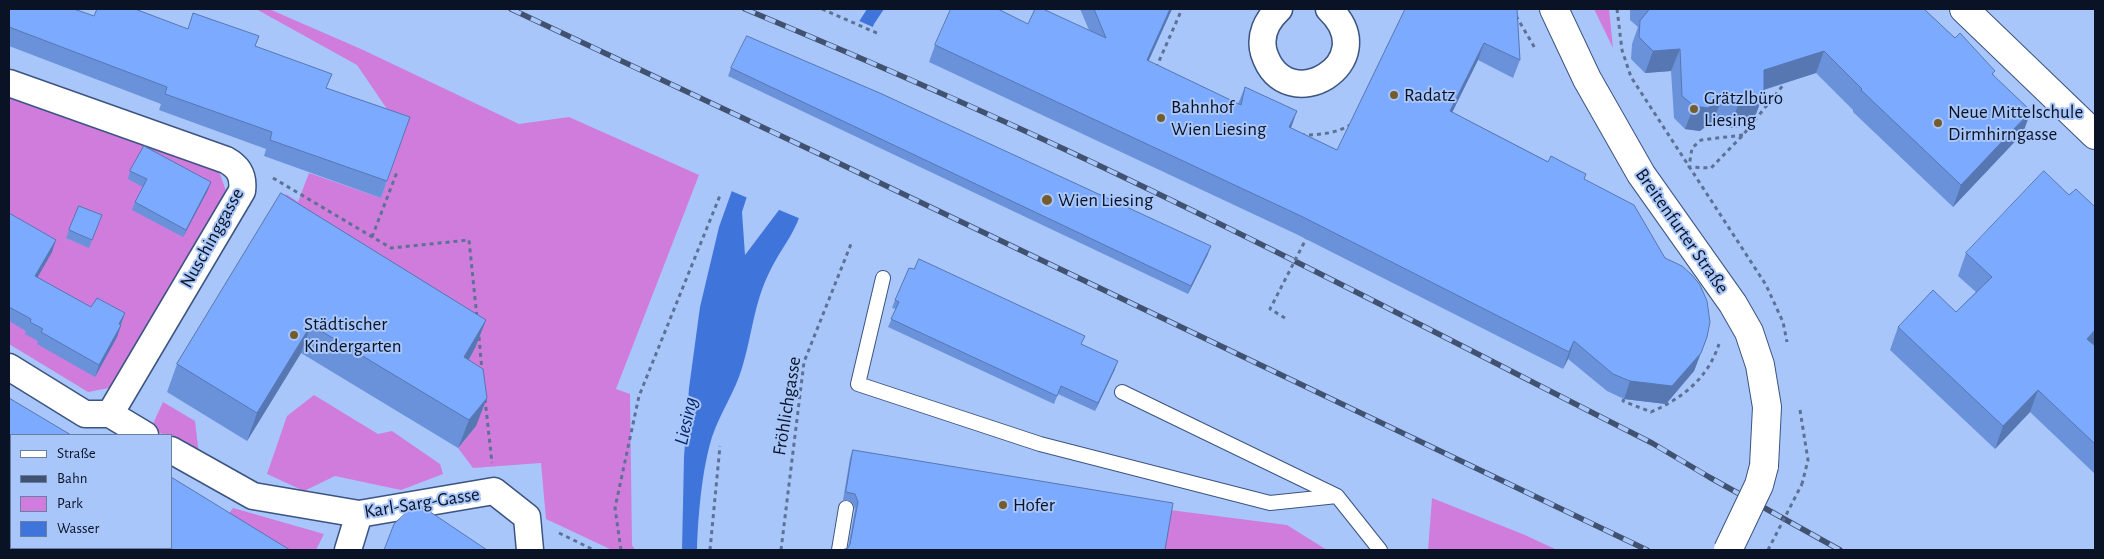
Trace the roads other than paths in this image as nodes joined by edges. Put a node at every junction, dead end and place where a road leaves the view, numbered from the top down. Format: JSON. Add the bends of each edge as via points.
{"nodes":[{"id":1,"x":1554,"y":9,"type":"edge"},
{"id":2,"x":1964,"y":9,"type":"edge"},
{"id":3,"x":1341,"y":14,"type":"edge"},
{"id":4,"x":1267,"y":18,"type":"edge"},
{"id":5,"x":9,"y":83,"type":"edge"},
{"id":6,"x":2095,"y":135,"type":"edge"},
{"id":7,"x":883,"y":278,"type":"dead end"},
{"id":8,"x":9,"y":367,"type":"edge"},
{"id":9,"x":1122,"y":392,"type":"dead end"},
{"id":10,"x":110,"y":414,"type":"junction"},
{"id":11,"x":143,"y":434,"type":"edge"},
{"id":12,"x":172,"y":451,"type":"edge"},
{"id":13,"x":1337,"y":496,"type":"junction"},
{"id":14,"x":846,"y":508,"type":"dead end"},
{"id":15,"x":359,"y":514,"type":"junction"},
{"id":16,"x":348,"y":550,"type":"edge"},
{"id":17,"x":530,"y":550,"type":"edge"},
{"id":18,"x":838,"y":550,"type":"edge"},
{"id":19,"x":1380,"y":550,"type":"edge"},
{"id":20,"x":1728,"y":550,"type":"edge"}],
"edges":[{"from":1,"to":20,"type":"main road","name":"Breitenfurter Straße","bridge":true,"via":[[1587,79],[1641,174],[1750,332],[1767,406],[1764,466],[1759,485]]},
{"from":2,"to":6,"type":"main road"},
{"from":3,"to":4,"type":"street","via":[[1345,53],[1336,69],[1322,80],[1304,84],[1288,81],[1269,64],[1263,48]]},
{"from":5,"to":10,"type":"street","name":"Nuschinggasse","via":[[226,160],[241,172],[242,191]]},
{"from":7,"to":13,"type":"lane","via":[[858,384],[1040,444],[1270,503]]},
{"from":8,"to":10,"type":"street","via":[[85,414]]},
{"from":9,"to":13,"type":"lane"},
{"from":10,"to":11,"type":"street"},
{"from":12,"to":15,"type":"street","name":"Karl-Sarg-Gasse","via":[[253,496]]},
{"from":13,"to":19,"type":"lane"},
{"from":14,"to":18,"type":"lane"},
{"from":15,"to":16,"type":"street"},
{"from":15,"to":17,"type":"street","name":"Karl-Sarg-Gasse","via":[[494,491],[527,517]]}]}
